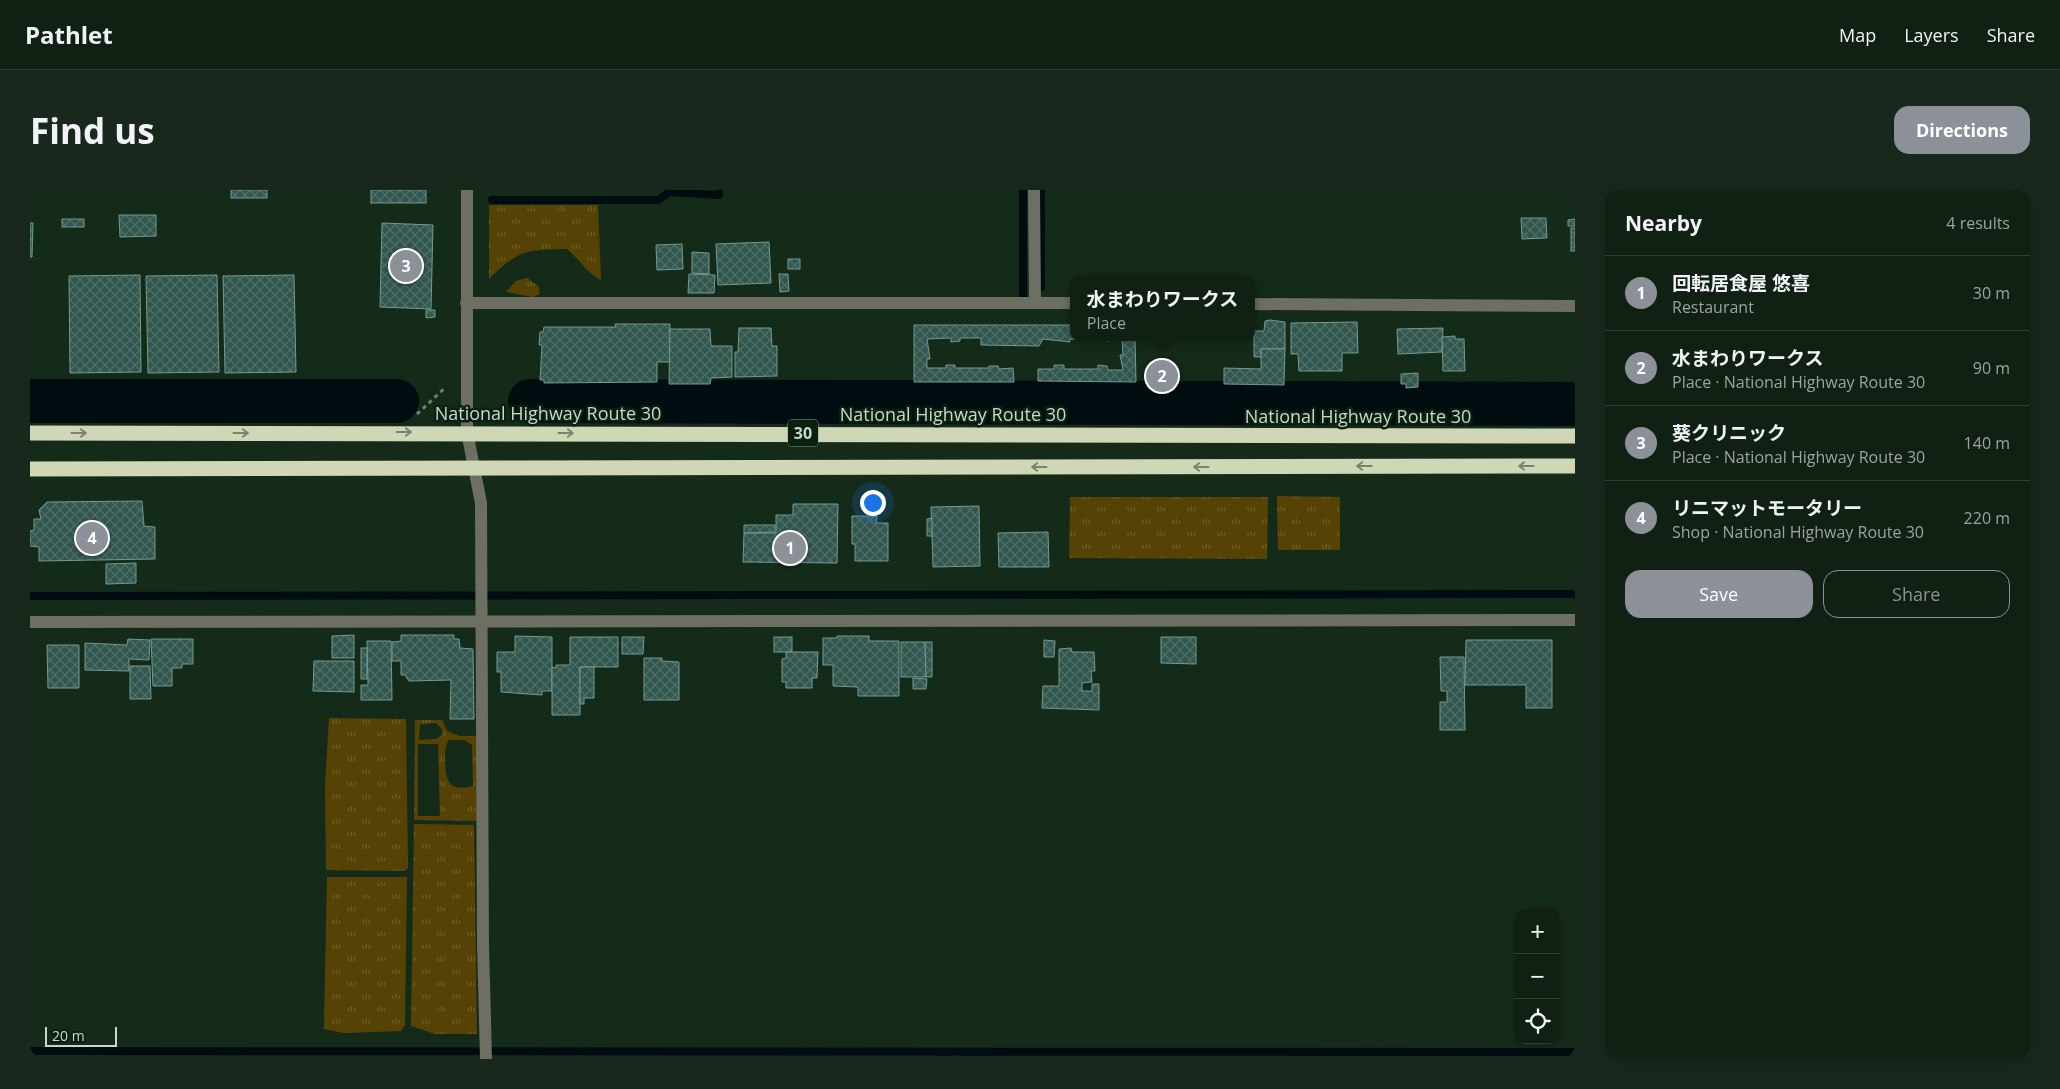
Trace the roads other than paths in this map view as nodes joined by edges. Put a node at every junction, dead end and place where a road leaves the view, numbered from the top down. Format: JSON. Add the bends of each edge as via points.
{"nodes":[{"id":1,"x":468,"y":190,"type":"edge"},
{"id":2,"x":1034,"y":190,"type":"edge"},
{"id":3,"x":1035,"y":302,"type":"junction"},
{"id":4,"x":466,"y":303,"type":"junction"},
{"id":5,"x":1070,"y":303,"type":"edge"},
{"id":6,"x":1255,"y":304,"type":"edge"},
{"id":7,"x":1575,"y":306,"type":"edge"},
{"id":8,"x":467,"y":432,"type":"junction"},
{"id":9,"x":30,"y":433,"type":"edge"},
{"id":10,"x":1575,"y":436,"type":"edge"},
{"id":11,"x":1575,"y":466,"type":"edge"},
{"id":12,"x":474,"y":468,"type":"junction"},
{"id":13,"x":30,"y":469,"type":"edge"},
{"id":14,"x":1575,"y":620,"type":"edge"},
{"id":15,"x":481,"y":621,"type":"junction"},
{"id":16,"x":30,"y":622,"type":"edge"},
{"id":17,"x":486,"y":1055,"type":"edge"}],
"edges":[{"from":1,"to":4,"type":"street"},
{"from":2,"to":3,"type":"street"},
{"from":3,"to":4,"type":"street"},
{"from":3,"to":5,"type":"street"},
{"from":4,"to":8,"type":"street"},
{"from":6,"to":7,"type":"street"},
{"from":9,"to":8,"type":"highway","name":"National Highway Route 30","number":"30","one_way":true},
{"from":8,"to":10,"type":"highway","name":"National Highway Route 30","number":"30","one_way":true},
{"from":8,"to":12,"type":"street"},
{"from":11,"to":12,"type":"highway","number":"30","one_way":true},
{"from":12,"to":13,"type":"highway","number":"30"},
{"from":12,"to":15,"type":"street","via":[[481,503]]},
{"from":14,"to":15,"type":"street"},
{"from":15,"to":16,"type":"street"},
{"from":15,"to":17,"type":"street"}]}
